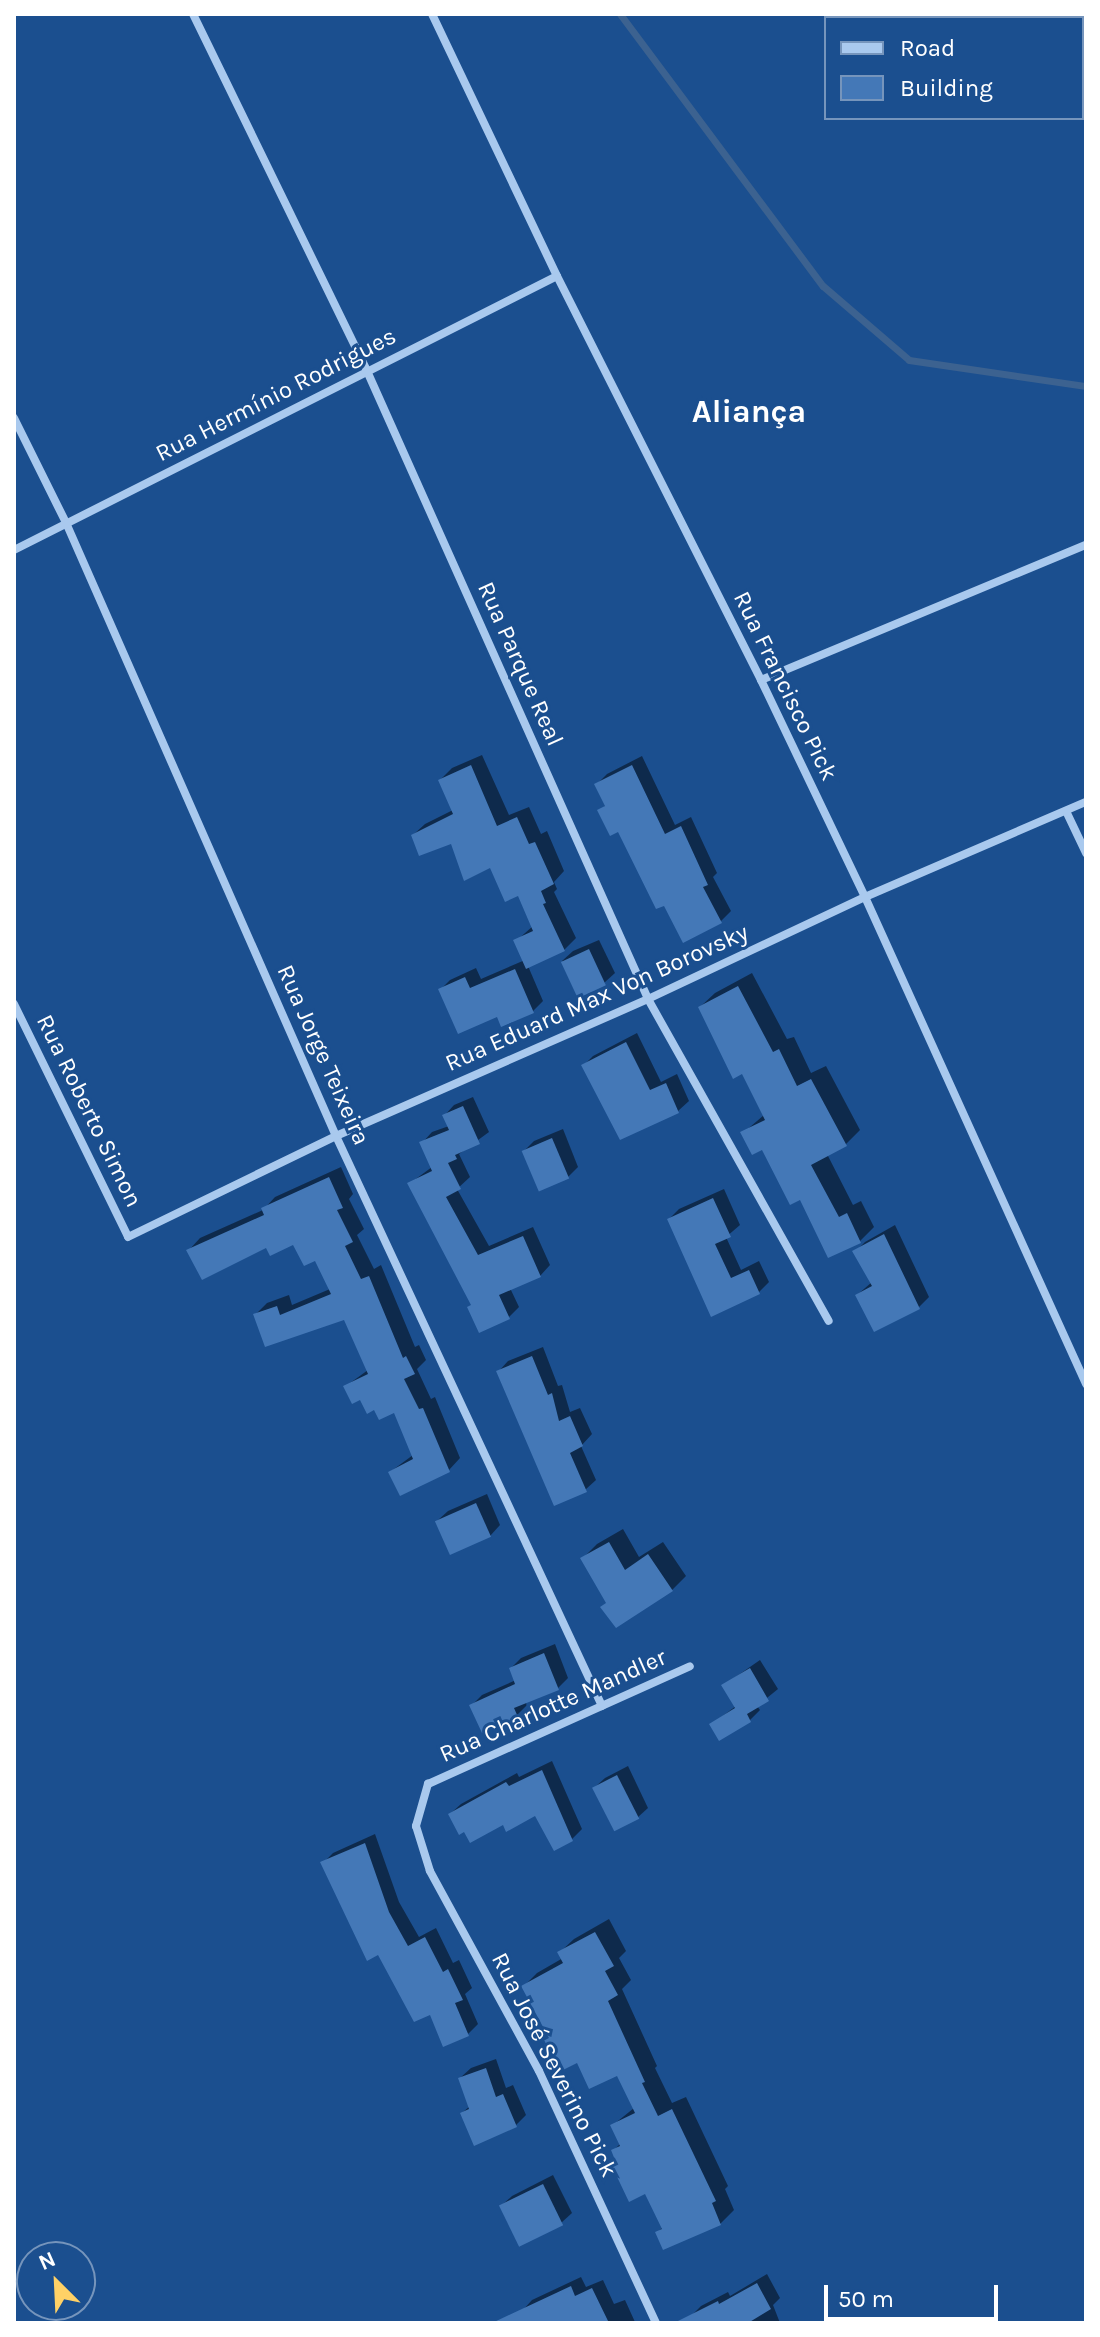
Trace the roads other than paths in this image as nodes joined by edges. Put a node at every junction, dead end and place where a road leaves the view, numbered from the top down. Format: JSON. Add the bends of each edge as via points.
{"nodes":[{"id":1,"x":193,"y":14,"type":"edge"},
{"id":2,"x":432,"y":14,"type":"edge"},
{"id":3,"x":557,"y":276,"type":"junction"},
{"id":4,"x":367,"y":371,"type":"junction"},
{"id":5,"x":14,"y":418,"type":"edge"},
{"id":6,"x":67,"y":525,"type":"junction"},
{"id":7,"x":1086,"y":545,"type":"edge"},
{"id":8,"x":14,"y":550,"type":"edge"},
{"id":9,"x":761,"y":680,"type":"junction"},
{"id":10,"x":1086,"y":802,"type":"edge"},
{"id":11,"x":1066,"y":811,"type":"junction"},
{"id":12,"x":1086,"y":853,"type":"edge"},
{"id":13,"x":865,"y":897,"type":"junction"},
{"id":14,"x":648,"y":999,"type":"junction"},
{"id":15,"x":14,"y":1004,"type":"edge"},
{"id":16,"x":336,"y":1136,"type":"junction"},
{"id":17,"x":128,"y":1237,"type":"joint"},
{"id":18,"x":829,"y":1321,"type":"dead end"},
{"id":19,"x":1086,"y":1384,"type":"edge"},
{"id":20,"x":690,"y":1666,"type":"dead end"},
{"id":21,"x":602,"y":1706,"type":"junction"},
{"id":22,"x":416,"y":1826,"type":"joint"},
{"id":23,"x":656,"y":2323,"type":"edge"}],
"edges":[{"from":1,"to":4,"type":"street","name":"Rua Parque Real"},
{"from":2,"to":3,"type":"street","name":"Rua Francisco Pick"},
{"from":3,"to":4,"type":"street","name":"Rua Hermínio Rodrigues"},
{"from":3,"to":9,"type":"street","name":"Rua Francisco Pick"},
{"from":4,"to":6,"type":"street","name":"Rua Hermínio Rodrigues"},
{"from":4,"to":14,"type":"street","name":"Rua Parque Real"},
{"from":5,"to":6,"type":"street","name":"Rua Jorge Teixeira"},
{"from":6,"to":8,"type":"street","name":"Rua Hermínio Rodrigues"},
{"from":6,"to":16,"type":"street","name":"Rua Jorge Teixeira"},
{"from":7,"to":9,"type":"street"},
{"from":9,"to":13,"type":"street","name":"Rua Francisco Pick"},
{"from":10,"to":11,"type":"street","name":"Rua Eduard Max Von Borovsky"},
{"from":11,"to":12,"type":"street"},
{"from":11,"to":13,"type":"street","name":"Rua Eduard Max Von Borovsky"},
{"from":13,"to":14,"type":"street","name":"Rua Eduard Max Von Borovsky"},
{"from":13,"to":19,"type":"street","name":"Rua Francisco Pick"},
{"from":14,"to":16,"type":"street","name":"Rua Eduard Max Von Borovsky"},
{"from":14,"to":18,"type":"street","name":"Rua Parque Real"},
{"from":15,"to":17,"type":"street","name":"Rua Roberto Simon"},
{"from":16,"to":17,"type":"street","name":"Rua Eduard Max Von Borovsky"},
{"from":16,"to":21,"type":"street","name":"Rua Jorge Teixeira"},
{"from":20,"to":21,"type":"street","name":"Rua Charlotte Mandler"},
{"from":21,"to":22,"type":"street","name":"Rua Charlotte Mandler","via":[[428,1784]]},
{"from":22,"to":23,"type":"street","name":"Rua José Severino Pick","via":[[430,1871],[539,2071]]}]}
